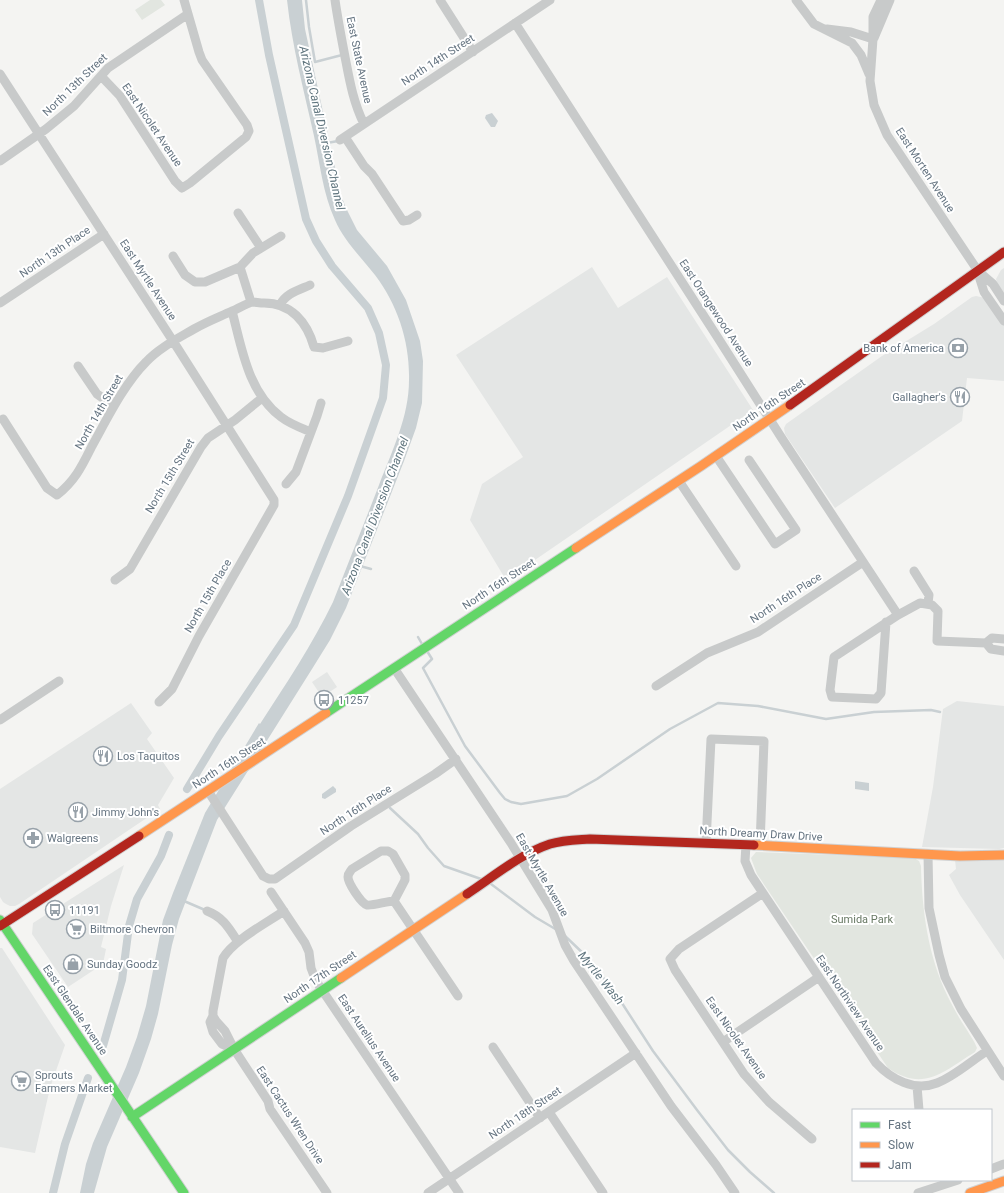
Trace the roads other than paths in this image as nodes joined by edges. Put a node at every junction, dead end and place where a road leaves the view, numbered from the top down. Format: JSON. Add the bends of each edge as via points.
{"nodes":[{"id":1,"x":184,"y":0,"type":"edge"},
{"id":2,"x":335,"y":0,"type":"edge"},
{"id":3,"x":440,"y":0,"type":"edge"},
{"id":4,"x":550,"y":0,"type":"edge"},
{"id":5,"x":796,"y":0,"type":"edge"},
{"id":6,"x":881,"y":0,"type":"edge"},
{"id":7,"x":890,"y":0,"type":"edge"},
{"id":8,"x":188,"y":14,"type":"junction"},
{"id":9,"x":515,"y":23,"type":"junction"},
{"id":10,"x":821,"y":29,"type":"junction"},
{"id":11,"x":873,"y":39,"type":"junction"},
{"id":12,"x":473,"y":52,"type":"junction"},
{"id":13,"x":0,"y":74,"type":"edge"},
{"id":14,"x":869,"y":75,"type":"junction"},
{"id":15,"x":101,"y":76,"type":"junction"},
{"id":16,"x":238,"y":94,"type":"dead end"},
{"id":17,"x":230,"y":100,"type":"junction"},
{"id":18,"x":364,"y":124,"type":"junction"},
{"id":19,"x":39,"y":134,"type":"junction"},
{"id":20,"x":0,"y":161,"type":"edge"},
{"id":21,"x":238,"y":213,"type":"dead end"},
{"id":22,"x":417,"y":215,"type":"dead end"},
{"id":23,"x":104,"y":234,"type":"junction"},
{"id":24,"x":281,"y":236,"type":"dead end"},
{"id":25,"x":261,"y":248,"type":"junction"},
{"id":26,"x":1004,"y":252,"type":"edge"},
{"id":27,"x":173,"y":256,"type":"dead end"},
{"id":28,"x":240,"y":267,"type":"junction"},
{"id":29,"x":978,"y":272,"type":"junction"},
{"id":30,"x":310,"y":285,"type":"dead end"},
{"id":31,"x":1004,"y":301,"type":"edge"},
{"id":32,"x":251,"y":302,"type":"junction"},
{"id":33,"x":0,"y":303,"type":"edge"},
{"id":34,"x":280,"y":305,"type":"junction"},
{"id":35,"x":232,"y":311,"type":"junction"},
{"id":36,"x":1004,"y":321,"type":"edge"},
{"id":37,"x":348,"y":340,"type":"dead end"},
{"id":38,"x":173,"y":342,"type":"junction"},
{"id":39,"x":78,"y":366,"type":"dead end"},
{"id":40,"x":262,"y":398,"type":"junction"},
{"id":41,"x":321,"y":403,"type":"dead end"},
{"id":42,"x":114,"y":406,"type":"junction"},
{"id":43,"x":3,"y":419,"type":"dead end"},
{"id":44,"x":770,"y":419,"type":"junction"},
{"id":45,"x":226,"y":425,"type":"junction"},
{"id":46,"x":311,"y":432,"type":"junction"},
{"id":47,"x":716,"y":456,"type":"junction"},
{"id":48,"x":749,"y":460,"type":"dead end"},
{"id":49,"x":679,"y":481,"type":"junction"},
{"id":50,"x":286,"y":484,"type":"dead end"},
{"id":51,"x":274,"y":500,"type":"joint"},
{"id":52,"x":863,"y":562,"type":"junction"},
{"id":53,"x":736,"y":566,"type":"dead end"},
{"id":54,"x":914,"y":571,"type":"dead end"},
{"id":55,"x":115,"y":580,"type":"dead end"},
{"id":56,"x":928,"y":603,"type":"junction"},
{"id":57,"x":898,"y":615,"type":"junction"},
{"id":58,"x":886,"y":622,"type":"junction"},
{"id":59,"x":1004,"y":639,"type":"edge"},
{"id":60,"x":986,"y":643,"type":"junction"},
{"id":61,"x":1004,"y":651,"type":"edge"},
{"id":62,"x":394,"y":668,"type":"junction"},
{"id":63,"x":59,"y":681,"type":"dead end"},
{"id":64,"x":656,"y":686,"type":"dead end"},
{"id":65,"x":159,"y":702,"type":"dead end"},
{"id":66,"x":0,"y":720,"type":"edge"},
{"id":67,"x":456,"y":759,"type":"junction"},
{"id":68,"x":205,"y":793,"type":"junction"},
{"id":69,"x":706,"y":843,"type":"junction"},
{"id":70,"x":746,"y":845,"type":"junction"},
{"id":71,"x":760,"y":845,"type":"junction"},
{"id":72,"x":928,"y":854,"type":"junction"},
{"id":73,"x":1004,"y":855,"type":"edge"},
{"id":74,"x":520,"y":858,"type":"junction"},
{"id":75,"x":270,"y":892,"type":"dead end"},
{"id":76,"x":763,"y":893,"type":"junction"},
{"id":77,"x":394,"y":901,"type":"junction"},
{"id":78,"x":207,"y":911,"type":"dead end"},
{"id":79,"x":284,"y":911,"type":"junction"},
{"id":80,"x":1,"y":923,"type":"edge"},
{"id":81,"x":413,"y":930,"type":"junction"},
{"id":82,"x":238,"y":942,"type":"junction"},
{"id":83,"x":819,"y":977,"type":"junction"},
{"id":84,"x":322,"y":990,"type":"junction"},
{"id":85,"x":458,"y":996,"type":"dead end"},
{"id":86,"x":723,"y":1042,"type":"junction"},
{"id":87,"x":493,"y":1047,"type":"dead end"},
{"id":88,"x":234,"y":1049,"type":"junction"},
{"id":89,"x":987,"y":1051,"type":"junction"},
{"id":90,"x":636,"y":1053,"type":"junction"},
{"id":91,"x":1004,"y":1076,"type":"edge"},
{"id":92,"x":917,"y":1086,"type":"junction"},
{"id":93,"x":919,"y":1109,"type":"edge"},
{"id":94,"x":549,"y":1112,"type":"junction"},
{"id":95,"x":132,"y":1117,"type":"junction"},
{"id":96,"x":540,"y":1118,"type":"junction"},
{"id":97,"x":812,"y":1139,"type":"dead end"},
{"id":98,"x":1004,"y":1164,"type":"edge"},
{"id":99,"x":992,"y":1169,"type":"edge"},
{"id":100,"x":449,"y":1178,"type":"junction"},
{"id":101,"x":955,"y":1181,"type":"edge"},
{"id":102,"x":1004,"y":1181,"type":"edge"},
{"id":103,"x":184,"y":1193,"type":"edge"},
{"id":104,"x":327,"y":1193,"type":"edge"},
{"id":105,"x":428,"y":1193,"type":"edge"},
{"id":106,"x":459,"y":1193,"type":"edge"},
{"id":107,"x":603,"y":1193,"type":"edge"},
{"id":108,"x":735,"y":1193,"type":"edge"},
{"id":109,"x":918,"y":1193,"type":"edge"},
{"id":110,"x":970,"y":1193,"type":"edge"}],
"edges":[{"from":1,"to":8,"type":"street"},
{"from":2,"to":18,"type":"street","name":"East State Avenue","via":[[356,109]]},
{"from":3,"to":12,"type":"street"},
{"from":4,"to":9,"type":"street","name":"North 14th Street"},
{"from":5,"to":10,"type":"street","name":"East Morten Avenue","via":[[814,24]]},
{"from":6,"to":11,"type":"street","via":[[873,17]]},
{"from":7,"to":11,"type":"street"},
{"from":8,"to":15,"type":"street","name":"North 13th Street","via":[[108,68]]},
{"from":8,"to":17,"type":"street","via":[[202,60]]},
{"from":9,"to":12,"type":"street","name":"North 14th Street"},
{"from":9,"to":44,"type":"street","name":"East Orangewood Avenue"},
{"from":10,"to":11,"type":"street","via":[[851,32]]},
{"from":10,"to":14,"type":"street","name":"East Morten Avenue","via":[[852,43],[861,55]]},
{"from":11,"to":14,"type":"street","name":"East Morten Avenue"},
{"from":12,"to":18,"type":"street","name":"North 14th Street"},
{"from":13,"to":19,"type":"street","name":"East Myrtle Avenue"},
{"from":14,"to":29,"type":"street","name":"East Morten Avenue","via":[[874,105],[887,136]]},
{"from":15,"to":17,"type":"street","name":"East Nicolet Avenue","via":[[120,96],[182,188],[246,137],[249,131],[247,125]]},
{"from":15,"to":19,"type":"street","name":"North 13th Street","via":[[74,106]]},
{"from":16,"to":17,"type":"street"},
{"from":18,"to":22,"type":"street","name":"North 14th Street","via":[[343,138],[372,174],[403,221]]},
{"from":19,"to":20,"type":"street","name":"North 13th Street"},
{"from":19,"to":23,"type":"street","name":"East Myrtle Avenue"},
{"from":21,"to":25,"type":"street"},
{"from":23,"to":33,"type":"street","name":"North 13th Place"},
{"from":23,"to":38,"type":"street","name":"East Myrtle Avenue"},
{"from":24,"to":25,"type":"street"},
{"from":25,"to":28,"type":"street"},
{"from":26,"to":29,"type":"main road","name":"North 16th Street"},
{"from":27,"to":28,"type":"street","via":[[185,275],[195,282],[205,282]]},
{"from":28,"to":32,"type":"street"},
{"from":29,"to":31,"type":"street","name":"East Morten Avenue","via":[[993,284]]},
{"from":29,"to":36,"type":"street","name":"East Morten Avenue","via":[[984,292]]},
{"from":29,"to":44,"type":"main road","name":"North 16th Street"},
{"from":30,"to":34,"type":"street","via":[[287,295]]},
{"from":32,"to":34,"type":"street","name":"North 14th Street"},
{"from":32,"to":35,"type":"street","name":"North 14th Street"},
{"from":34,"to":37,"type":"street","name":"North 14th Street","via":[[289,308],[295,314],[310,334],[314,347],[323,348]]},
{"from":35,"to":38,"type":"street","name":"North 14th Street","via":[[206,322]]},
{"from":35,"to":40,"type":"street","via":[[249,375]]},
{"from":38,"to":42,"type":"street","name":"North 14th Street","via":[[146,361]]},
{"from":38,"to":45,"type":"street","name":"East Myrtle Avenue"},
{"from":39,"to":42,"type":"street","via":[[97,394]]},
{"from":40,"to":45,"type":"street","name":"North 15th Street"},
{"from":40,"to":46,"type":"street","via":[[282,418]]},
{"from":41,"to":46,"type":"street"},
{"from":42,"to":43,"type":"street","name":"North 14th Street","via":[[76,477],[57,495],[47,488]]},
{"from":44,"to":47,"type":"main road","name":"North 16th Street"},
{"from":44,"to":52,"type":"street","name":"East Orangewood Avenue"},
{"from":45,"to":51,"type":"street","name":"East Myrtle Avenue"},
{"from":45,"to":55,"type":"street","name":"North 15th Street","via":[[200,447],[130,569]]},
{"from":46,"to":50,"type":"street","via":[[296,472]]},
{"from":47,"to":48,"type":"street","via":[[775,544],[796,530]]},
{"from":47,"to":49,"type":"main road","name":"North 16th Street"},
{"from":49,"to":53,"type":"street"},
{"from":49,"to":62,"type":"main road","name":"North 16th Street"},
{"from":51,"to":65,"type":"street","name":"North 15th Place","via":[[274,505],[199,636],[172,689]]},
{"from":52,"to":57,"type":"street","name":"East Orangewood Avenue"},
{"from":52,"to":64,"type":"street","name":"North 16th Place","via":[[758,632],[707,653]]},
{"from":54,"to":56,"type":"street","via":[[929,595]]},
{"from":56,"to":57,"type":"street","via":[[920,603]]},
{"from":56,"to":60,"type":"street","via":[[938,611],[937,641]]},
{"from":57,"to":58,"type":"street"},
{"from":58,"to":58,"type":"street","via":[[834,657],[830,690],[832,697],[876,699],[881,693]]},
{"from":59,"to":60,"type":"street","via":[[992,638]]},
{"from":60,"to":61,"type":"street","via":[[991,649]]},
{"from":62,"to":67,"type":"street","name":"East Myrtle Avenue"},
{"from":62,"to":68,"type":"main road","name":"North 16th Street"},
{"from":63,"to":66,"type":"street"},
{"from":67,"to":68,"type":"street","name":"North 16th Place","via":[[351,826],[275,879],[263,876]]},
{"from":67,"to":74,"type":"street","name":"East Myrtle Avenue"},
{"from":68,"to":80,"type":"main road","name":"North 16th Street"},
{"from":69,"to":70,"type":"main road","name":"North Dreamy Draw Drive"},
{"from":69,"to":71,"type":"street","via":[[712,739],[764,741]]},
{"from":69,"to":74,"type":"main road","name":"North Dreamy Draw Drive","via":[[572,839],[552,843]]},
{"from":70,"to":71,"type":"main road","name":"North Dreamy Draw Drive"},
{"from":70,"to":76,"type":"street","name":"East Northview Avenue","via":[[745,861]]},
{"from":71,"to":72,"type":"main road","name":"North Dreamy Draw Drive","via":[[847,846]]},
{"from":72,"to":73,"type":"main road","name":"North Dreamy Draw Drive"},
{"from":72,"to":89,"type":"street","via":[[929,908],[945,977]]},
{"from":74,"to":81,"type":"main road","name":"North 17th Street"},
{"from":74,"to":90,"type":"street","name":"East Myrtle Avenue","via":[[552,910],[568,952]]},
{"from":75,"to":79,"type":"street","name":"East Aurelius Avenue"},
{"from":76,"to":83,"type":"street","name":"East Northview Avenue"},
{"from":76,"to":86,"type":"street","name":"East Nicolet Avenue","via":[[679,949],[670,959]]},
{"from":77,"to":77,"type":"street","via":[[368,905],[363,903],[350,884],[348,873],[380,851],[393,854],[405,875]]},
{"from":77,"to":81,"type":"street"},
{"from":78,"to":82,"type":"street","via":[[216,914],[223,921]]},
{"from":79,"to":82,"type":"street"},
{"from":79,"to":84,"type":"street","name":"East Aurelius Avenue","via":[[305,943],[311,968]]},
{"from":80,"to":95,"type":"main road","name":"East Glendale Avenue"},
{"from":81,"to":84,"type":"main road","name":"North 17th Street"},
{"from":81,"to":85,"type":"street"},
{"from":82,"to":88,"type":"street","name":"East Cactus Wren Drive","via":[[227,952],[221,964],[213,1011],[213,1016],[225,1031]]},
{"from":83,"to":86,"type":"street"},
{"from":83,"to":92,"type":"street","name":"East Northview Avenue","via":[[876,1063],[893,1078]]},
{"from":84,"to":88,"type":"main road","name":"North 17th Street"},
{"from":84,"to":100,"type":"street","name":"East Aurelius Avenue"},
{"from":86,"to":97,"type":"street","name":"East Nicolet Avenue","via":[[744,1074],[762,1095]]},
{"from":87,"to":96,"type":"street"},
{"from":88,"to":95,"type":"main road","name":"North 17th Street"},
{"from":88,"to":104,"type":"street","name":"East Cactus Wren Drive","via":[[268,1101],[270,1110]]},
{"from":89,"to":91,"type":"street"},
{"from":89,"to":92,"type":"street","name":"East Northview Avenue","via":[[937,1083]]},
{"from":90,"to":94,"type":"street","name":"North 18th Street"},
{"from":90,"to":108,"type":"street","name":"East Myrtle Avenue","via":[[671,1106]]},
{"from":92,"to":93,"type":"street"},
{"from":94,"to":96,"type":"street","name":"North 18th Street"},
{"from":94,"to":107,"type":"street"},
{"from":95,"to":103,"type":"main road","name":"East Glendale Avenue"},
{"from":96,"to":100,"type":"street","name":"North 18th Street"},
{"from":98,"to":99,"type":"street"},
{"from":100,"to":105,"type":"street","name":"North 18th Street"},
{"from":100,"to":106,"type":"street","name":"East Aurelius Avenue"},
{"from":101,"to":109,"type":"street"},
{"from":102,"to":110,"type":"main road"}]}
